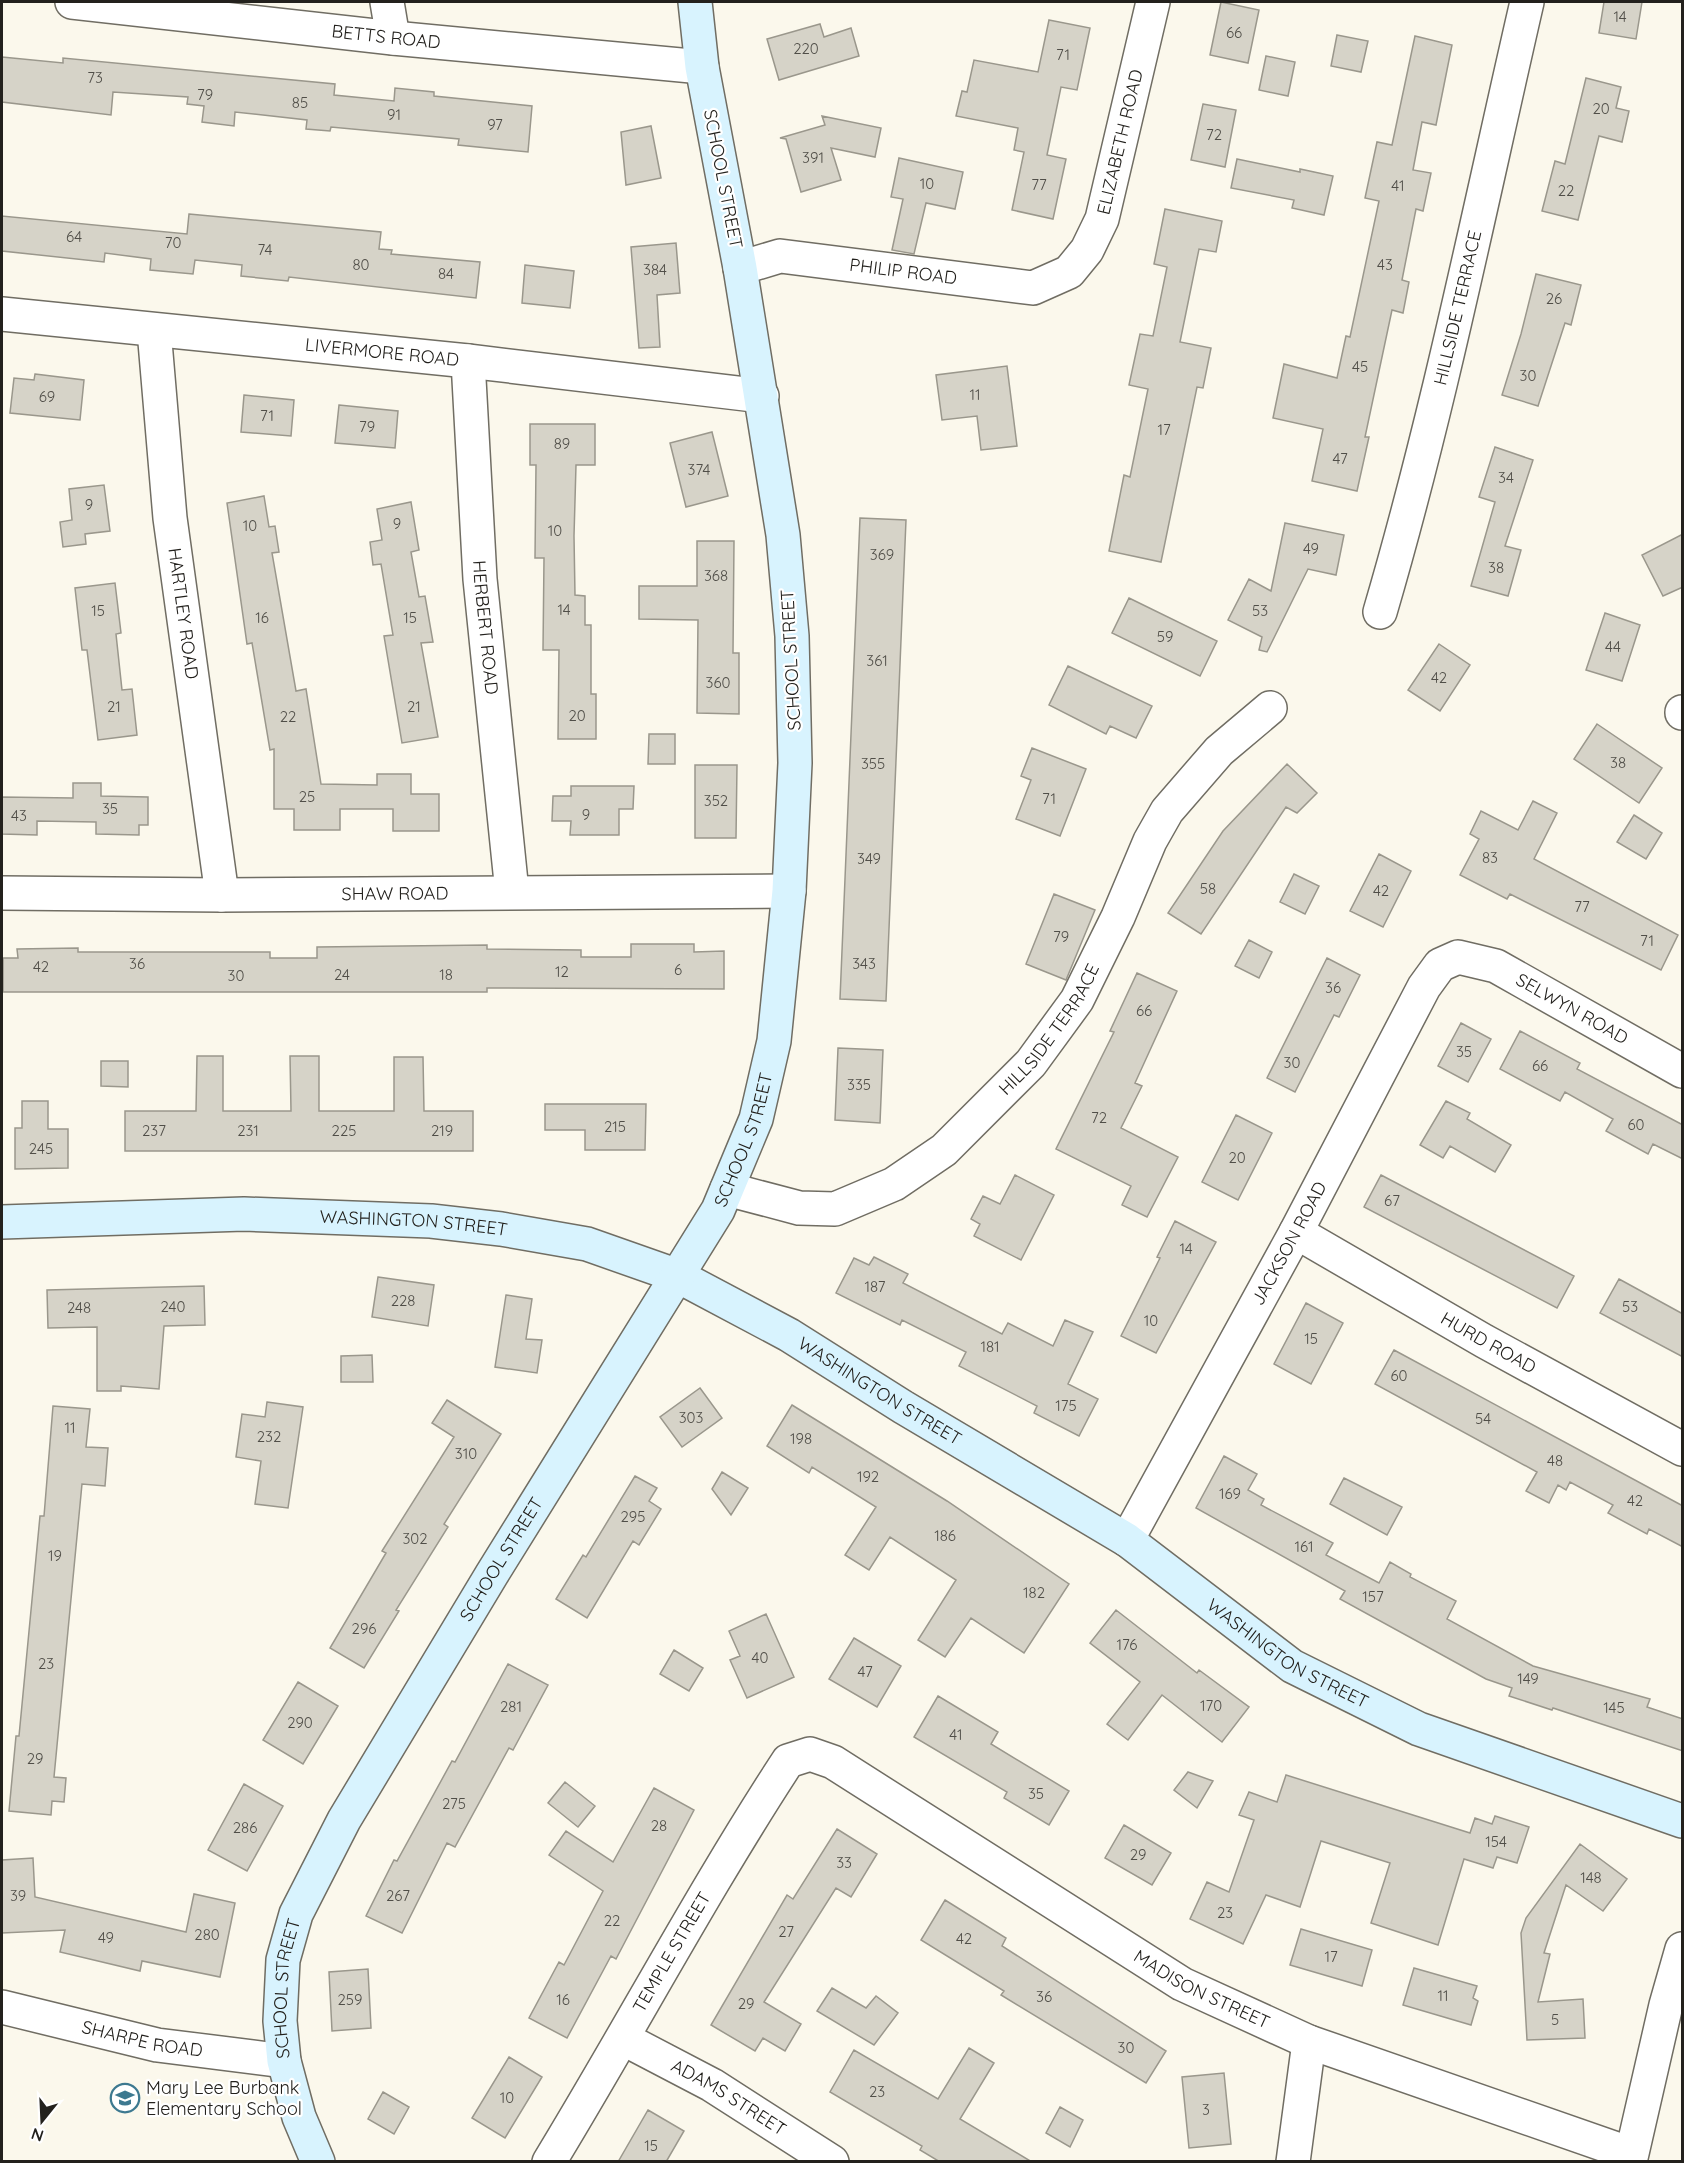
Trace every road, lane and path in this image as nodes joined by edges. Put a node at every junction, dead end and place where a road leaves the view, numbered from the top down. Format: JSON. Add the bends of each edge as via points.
{"nodes":[{"id":1,"x":72,"y":2,"type":"edge"},
{"id":2,"x":387,"y":2,"type":"edge"},
{"id":3,"x":694,"y":2,"type":"edge"},
{"id":4,"x":1153,"y":2,"type":"edge"},
{"id":5,"x":1527,"y":2,"type":"edge"},
{"id":6,"x":393,"y":38,"type":"junction"},
{"id":7,"x":702,"y":68,"type":"junction"},
{"id":8,"x":740,"y":268,"type":"junction"},
{"id":9,"x":1066,"y":273,"type":"joint"},
{"id":10,"x":2,"y":314,"type":"edge"},
{"id":11,"x":154,"y":330,"type":"junction"},
{"id":12,"x":468,"y":361,"type":"junction"},
{"id":13,"x":762,"y":396,"type":"junction"},
{"id":14,"x":1380,"y":612,"type":"dead end"},
{"id":15,"x":1270,"y":708,"type":"dead end"},
{"id":16,"x":789,"y":891,"type":"junction"},
{"id":17,"x":512,"y":892,"type":"junction"},
{"id":18,"x":2,"y":893,"type":"edge"},
{"id":19,"x":222,"y":895,"type":"junction"},
{"id":20,"x":1458,"y":957,"type":"joint"},
{"id":21,"x":1683,"y":1071,"type":"edge"},
{"id":22,"x":727,"y":1189,"type":"junction"},
{"id":23,"x":2,"y":1222,"type":"edge"},
{"id":24,"x":1296,"y":1232,"type":"junction"},
{"id":25,"x":678,"y":1276,"type":"junction"},
{"id":26,"x":1683,"y":1449,"type":"edge"},
{"id":27,"x":1127,"y":1540,"type":"junction"},
{"id":28,"x":807,"y":1755,"type":"joint"},
{"id":29,"x":1683,"y":1821,"type":"edge"},
{"id":30,"x":1683,"y":1949,"type":"edge"},
{"id":31,"x":2,"y":2007,"type":"edge"},
{"id":32,"x":624,"y":2038,"type":"junction"},
{"id":33,"x":1309,"y":2042,"type":"junction"},
{"id":34,"x":284,"y":2061,"type":"junction"},
{"id":35,"x":1630,"y":2158,"type":"edge"},
{"id":36,"x":318,"y":2162,"type":"edge"},
{"id":37,"x":549,"y":2162,"type":"edge"},
{"id":38,"x":832,"y":2162,"type":"edge"},
{"id":39,"x":1293,"y":2162,"type":"edge"}],
"edges":[{"from":1,"to":6,"type":"street","name":"BETTS ROAD"},
{"from":2,"to":6,"type":"street"},
{"from":3,"to":7,"type":"street","name":"SCHOOL STREET"},
{"from":4,"to":9,"type":"street","name":"ELIZABETH ROAD","via":[[1102,219],[1087,250]]},
{"from":5,"to":14,"type":"street","name":"HILLSIDE TERRACE","via":[[1437,403]]},
{"from":6,"to":7,"type":"street","name":"BETTS ROAD"},
{"from":7,"to":8,"type":"street","name":"SCHOOL STREET"},
{"from":8,"to":9,"type":"street","name":"PHILIP ROAD","via":[[780,256],[1033,288]]},
{"from":8,"to":13,"type":"street","name":"SCHOOL STREET"},
{"from":10,"to":11,"type":"street","name":"LIVERMORE ROAD"},
{"from":11,"to":12,"type":"street","name":"LIVERMORE ROAD"},
{"from":11,"to":19,"type":"street","name":"HARTLEY ROAD","via":[[170,518]]},
{"from":12,"to":13,"type":"street","name":"LIVERMORE ROAD"},
{"from":12,"to":17,"type":"street","name":"HERBERT ROAD","via":[[480,579]]},
{"from":13,"to":16,"type":"street","name":"SCHOOL STREET","via":[[783,535],[792,636],[795,763]]},
{"from":15,"to":22,"type":"street","name":"HILLSIDE TERRACE","via":[[1219,751],[1167,811],[1077,1000],[1031,1063],[944,1150],[894,1184],[835,1209],[799,1208]]},
{"from":16,"to":17,"type":"street","name":"SHAW ROAD"},
{"from":16,"to":22,"type":"street","name":"SCHOOL STREET","via":[[774,1041],[756,1119]]},
{"from":17,"to":19,"type":"street","name":"SHAW ROAD"},
{"from":18,"to":19,"type":"street","name":"SHAW ROAD"},
{"from":20,"to":21,"type":"street","name":"SELWYN ROAD","via":[[1496,966]]},
{"from":20,"to":24,"type":"street","name":"JACKSON ROAD","via":[[1440,965],[1424,987]]},
{"from":22,"to":25,"type":"street","name":"SCHOOL STREET"},
{"from":23,"to":25,"type":"street","name":"WASHINGTON STREET","via":[[244,1214],[431,1221],[587,1244]]},
{"from":24,"to":26,"type":"street","name":"HURD ROAD","via":[[1484,1341]]},
{"from":24,"to":27,"type":"street","name":"JACKSON ROAD"},
{"from":25,"to":27,"type":"street","name":"WASHINGTON STREET","via":[[789,1335]]},
{"from":25,"to":34,"type":"street","name":"SCHOOL STREET","via":[[350,1810],[296,1914],[283,1960],[280,2021]]},
{"from":27,"to":29,"type":"street","name":"WASHINGTON STREET","via":[[1292,1666],[1359,1701],[1419,1729]]},
{"from":28,"to":32,"type":"street","name":"TEMPLE STREET","via":[[788,1761],[738,1837]]},
{"from":28,"to":33,"type":"street","name":"MADISON STREET","via":[[832,1762],[1182,1984]]},
{"from":30,"to":35,"type":"street"},
{"from":31,"to":34,"type":"street","name":"SHARPE ROAD","via":[[157,2045]]},
{"from":32,"to":37,"type":"street","name":"TEMPLE STREET"},
{"from":32,"to":38,"type":"street","name":"ADAMS STREET","via":[[712,2085]]},
{"from":33,"to":35,"type":"street","name":"MADISON STREET"},
{"from":33,"to":39,"type":"street"},
{"from":34,"to":36,"type":"street","name":"SCHOOL STREET","via":[[299,2117]]}]}
